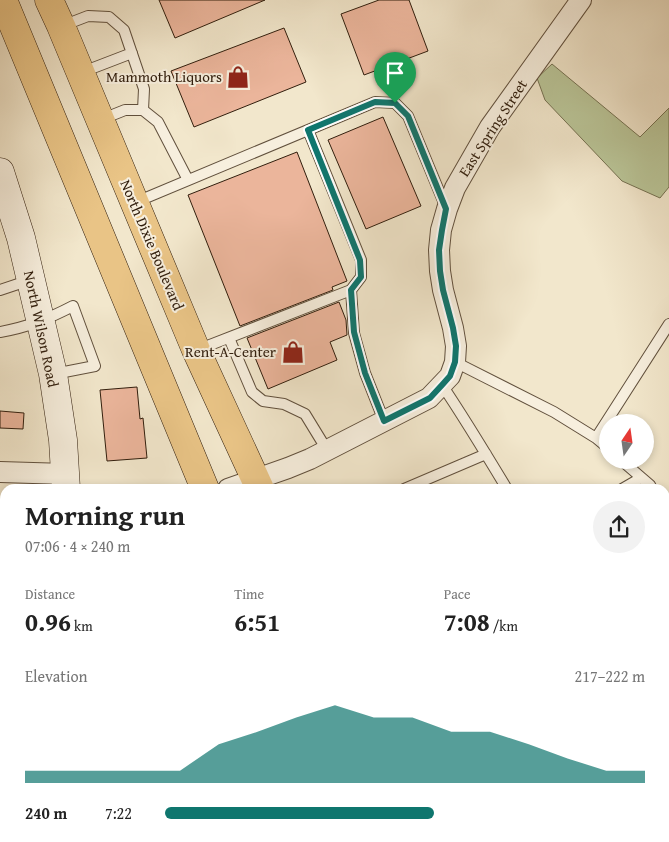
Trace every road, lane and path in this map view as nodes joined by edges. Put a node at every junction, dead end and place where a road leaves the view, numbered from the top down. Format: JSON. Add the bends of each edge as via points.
{"nodes":[{"id":1,"x":3,"y":0,"type":"edge"},
{"id":2,"x":48,"y":0,"type":"edge"},
{"id":3,"x":581,"y":0,"type":"edge"},
{"id":4,"x":61,"y":26,"type":"junction"},
{"id":5,"x":132,"y":53,"type":"junction"},
{"id":6,"x":80,"y":73,"type":"junction"},
{"id":7,"x":143,"y":110,"type":"junction"},
{"id":8,"x":99,"y":120,"type":"junction"},
{"id":9,"x":308,"y":130,"type":"junction"},
{"id":10,"x":0,"y":172,"type":"edge"},
{"id":11,"x":188,"y":180,"type":"junction"},
{"id":12,"x":134,"y":202,"type":"junction"},
{"id":13,"x":446,"y":209,"type":"junction"},
{"id":14,"x":31,"y":280,"type":"junction"},
{"id":15,"x":0,"y":290,"type":"edge"},
{"id":16,"x":351,"y":290,"type":"junction"},
{"id":17,"x":41,"y":322,"type":"junction"},
{"id":18,"x":669,"y":324,"type":"edge"},
{"id":19,"x":0,"y":332,"type":"edge"},
{"id":20,"x":229,"y":338,"type":"junction"},
{"id":21,"x":196,"y":350,"type":"junction"},
{"id":22,"x":455,"y":362,"type":"junction"},
{"id":23,"x":52,"y":374,"type":"junction"},
{"id":24,"x":442,"y":385,"type":"junction"},
{"id":25,"x":384,"y":421,"type":"junction"},
{"id":26,"x":596,"y":438,"type":"junction"},
{"id":27,"x":599,"y":440,"type":"edge"},
{"id":28,"x":327,"y":450,"type":"junction"},
{"id":29,"x":486,"y":454,"type":"junction"},
{"id":30,"x":631,"y":469,"type":"edge"},
{"id":31,"x":0,"y":472,"type":"edge"},
{"id":32,"x":641,"y":478,"type":"junction"},
{"id":33,"x":66,"y":481,"type":"edge"},
{"id":34,"x":203,"y":484,"type":"edge"},
{"id":35,"x":258,"y":484,"type":"edge"},
{"id":36,"x":416,"y":484,"type":"edge"},
{"id":37,"x":504,"y":484,"type":"edge"},
{"id":38,"x":631,"y":484,"type":"edge"},
{"id":39,"x":649,"y":484,"type":"edge"}],
"edges":[{"from":1,"to":34,"type":"highway"},
{"from":2,"to":4,"type":"highway","name":"North Dixie Boulevard"},
{"from":3,"to":13,"type":"street","name":"East Spring Street","via":[[490,127],[454,188]]},
{"from":4,"to":5,"type":"lane","via":[[88,16],[109,16],[124,30]]},
{"from":4,"to":6,"type":"highway","name":"North Dixie Boulevard"},
{"from":5,"to":6,"type":"lane"},
{"from":5,"to":7,"type":"lane","via":[[144,89]]},
{"from":6,"to":8,"type":"highway","name":"North Dixie Boulevard"},
{"from":7,"to":8,"type":"lane","via":[[125,110]]},
{"from":7,"to":11,"type":"lane","via":[[158,122]]},
{"from":8,"to":12,"type":"highway","name":"North Dixie Boulevard"},
{"from":9,"to":11,"type":"lane"},
{"from":9,"to":13,"type":"lane","via":[[375,102],[395,103],[408,116]]},
{"from":9,"to":16,"type":"lane","via":[[360,260],[361,277]]},
{"from":10,"to":14,"type":"main road","name":"North Wilson Road","via":[[22,238]]},
{"from":11,"to":12,"type":"lane"},
{"from":12,"to":21,"type":"highway","name":"North Dixie Boulevard"},
{"from":13,"to":22,"type":"street","name":"East Spring Street","via":[[439,250],[440,271],[456,346]]},
{"from":14,"to":15,"type":"lane"},
{"from":14,"to":17,"type":"main road","name":"North Wilson Road"},
{"from":16,"to":20,"type":"lane"},
{"from":16,"to":25,"type":"lane","via":[[354,332],[365,373]]},
{"from":17,"to":19,"type":"lane"},
{"from":17,"to":23,"type":"main road","name":"North Wilson Road"},
{"from":17,"to":23,"type":"lane","via":[[72,306],[95,366]]},
{"from":18,"to":26,"type":"lane"},
{"from":20,"to":21,"type":"lane"},
{"from":20,"to":28,"type":"lane","via":[[252,392],[263,401],[284,404],[305,414]]},
{"from":21,"to":35,"type":"highway","name":"North Dixie Boulevard"},
{"from":22,"to":24,"type":"street","name":"East Spring Street","via":[[450,376]]},
{"from":22,"to":26,"type":"lane","via":[[554,412]]},
{"from":23,"to":33,"type":"main road","name":"North Wilson Road"},
{"from":24,"to":25,"type":"street","name":"East Spring Street","via":[[430,398]]},
{"from":24,"to":29,"type":"lane"},
{"from":25,"to":28,"type":"street","name":"East Spring Street"},
{"from":26,"to":27,"type":"lane"},
{"from":28,"to":35,"type":"street","name":"East Spring Street"},
{"from":29,"to":36,"type":"lane"},
{"from":29,"to":37,"type":"lane"},
{"from":30,"to":32,"type":"lane"},
{"from":31,"to":33,"type":"street"},
{"from":32,"to":38,"type":"lane"},
{"from":32,"to":39,"type":"lane"}]}
